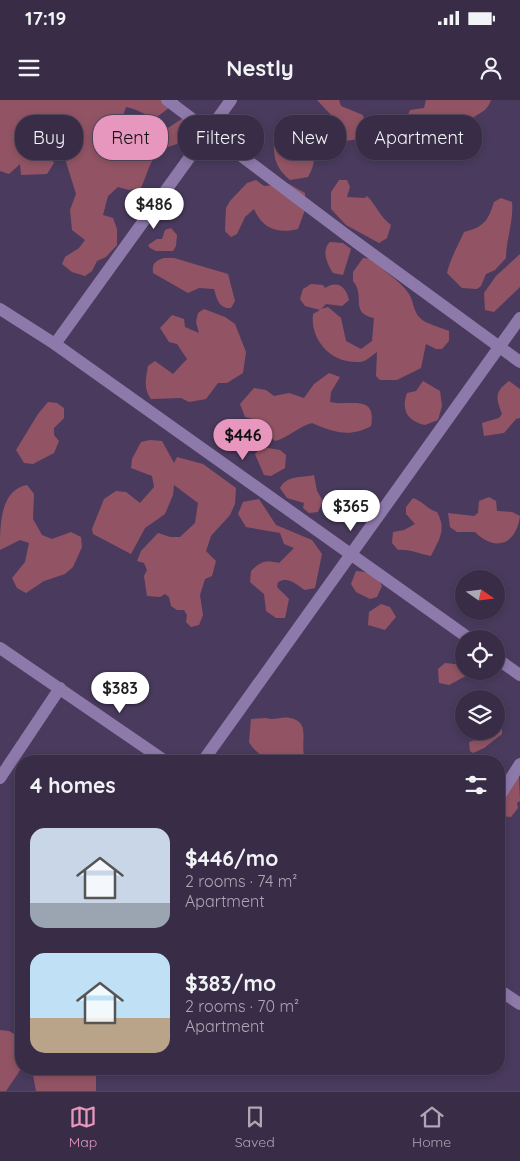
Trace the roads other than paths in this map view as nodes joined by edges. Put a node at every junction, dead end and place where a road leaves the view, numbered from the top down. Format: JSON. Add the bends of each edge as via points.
{"nodes":[{"id":1,"x":167,"y":100,"type":"edge"},
{"id":2,"x":231,"y":100,"type":"edge"},
{"id":3,"x":187,"y":115,"type":"edge"},
{"id":4,"x":220,"y":115,"type":"edge"},
{"id":5,"x":187,"y":160,"type":"edge"},
{"id":6,"x":247,"y":160,"type":"edge"},
{"id":7,"x":0,"y":309,"type":"edge"},
{"id":8,"x":520,"y":318,"type":"edge"},
{"id":9,"x":55,"y":344,"type":"junction"},
{"id":10,"x":499,"y":347,"type":"junction"},
{"id":11,"x":520,"y":362,"type":"edge"},
{"id":12,"x":352,"y":555,"type":"junction"},
{"id":13,"x":457,"y":630,"type":"edge"},
{"id":14,"x":0,"y":648,"type":"edge"},
{"id":15,"x":505,"y":664,"type":"edge"},
{"id":16,"x":520,"y":674,"type":"edge"},
{"id":17,"x":60,"y":688,"type":"junction"},
{"id":18,"x":15,"y":755,"type":"edge"},
{"id":19,"x":156,"y":755,"type":"edge"},
{"id":20,"x":207,"y":755,"type":"edge"},
{"id":21,"x":15,"y":756,"type":"edge"},
{"id":22,"x":520,"y":764,"type":"edge"},
{"id":23,"x":0,"y":778,"type":"edge"},
{"id":24,"x":505,"y":788,"type":"edge"},
{"id":25,"x":505,"y":994,"type":"edge"},
{"id":26,"x":520,"y":1004,"type":"edge"}],
"edges":[{"from":1,"to":3,"type":"street"},
{"from":2,"to":4,"type":"street"},
{"from":5,"to":9,"type":"street"},
{"from":6,"to":10,"type":"street"},
{"from":7,"to":9,"type":"street"},
{"from":8,"to":10,"type":"street"},
{"from":9,"to":12,"type":"street"},
{"from":10,"to":11,"type":"street"},
{"from":10,"to":12,"type":"street"},
{"from":12,"to":13,"type":"street"},
{"from":12,"to":20,"type":"street"},
{"from":14,"to":17,"type":"street"},
{"from":15,"to":16,"type":"street"},
{"from":17,"to":18,"type":"street"},
{"from":17,"to":19,"type":"street"},
{"from":21,"to":23,"type":"street"},
{"from":22,"to":24,"type":"street"},
{"from":25,"to":26,"type":"street"}]}
